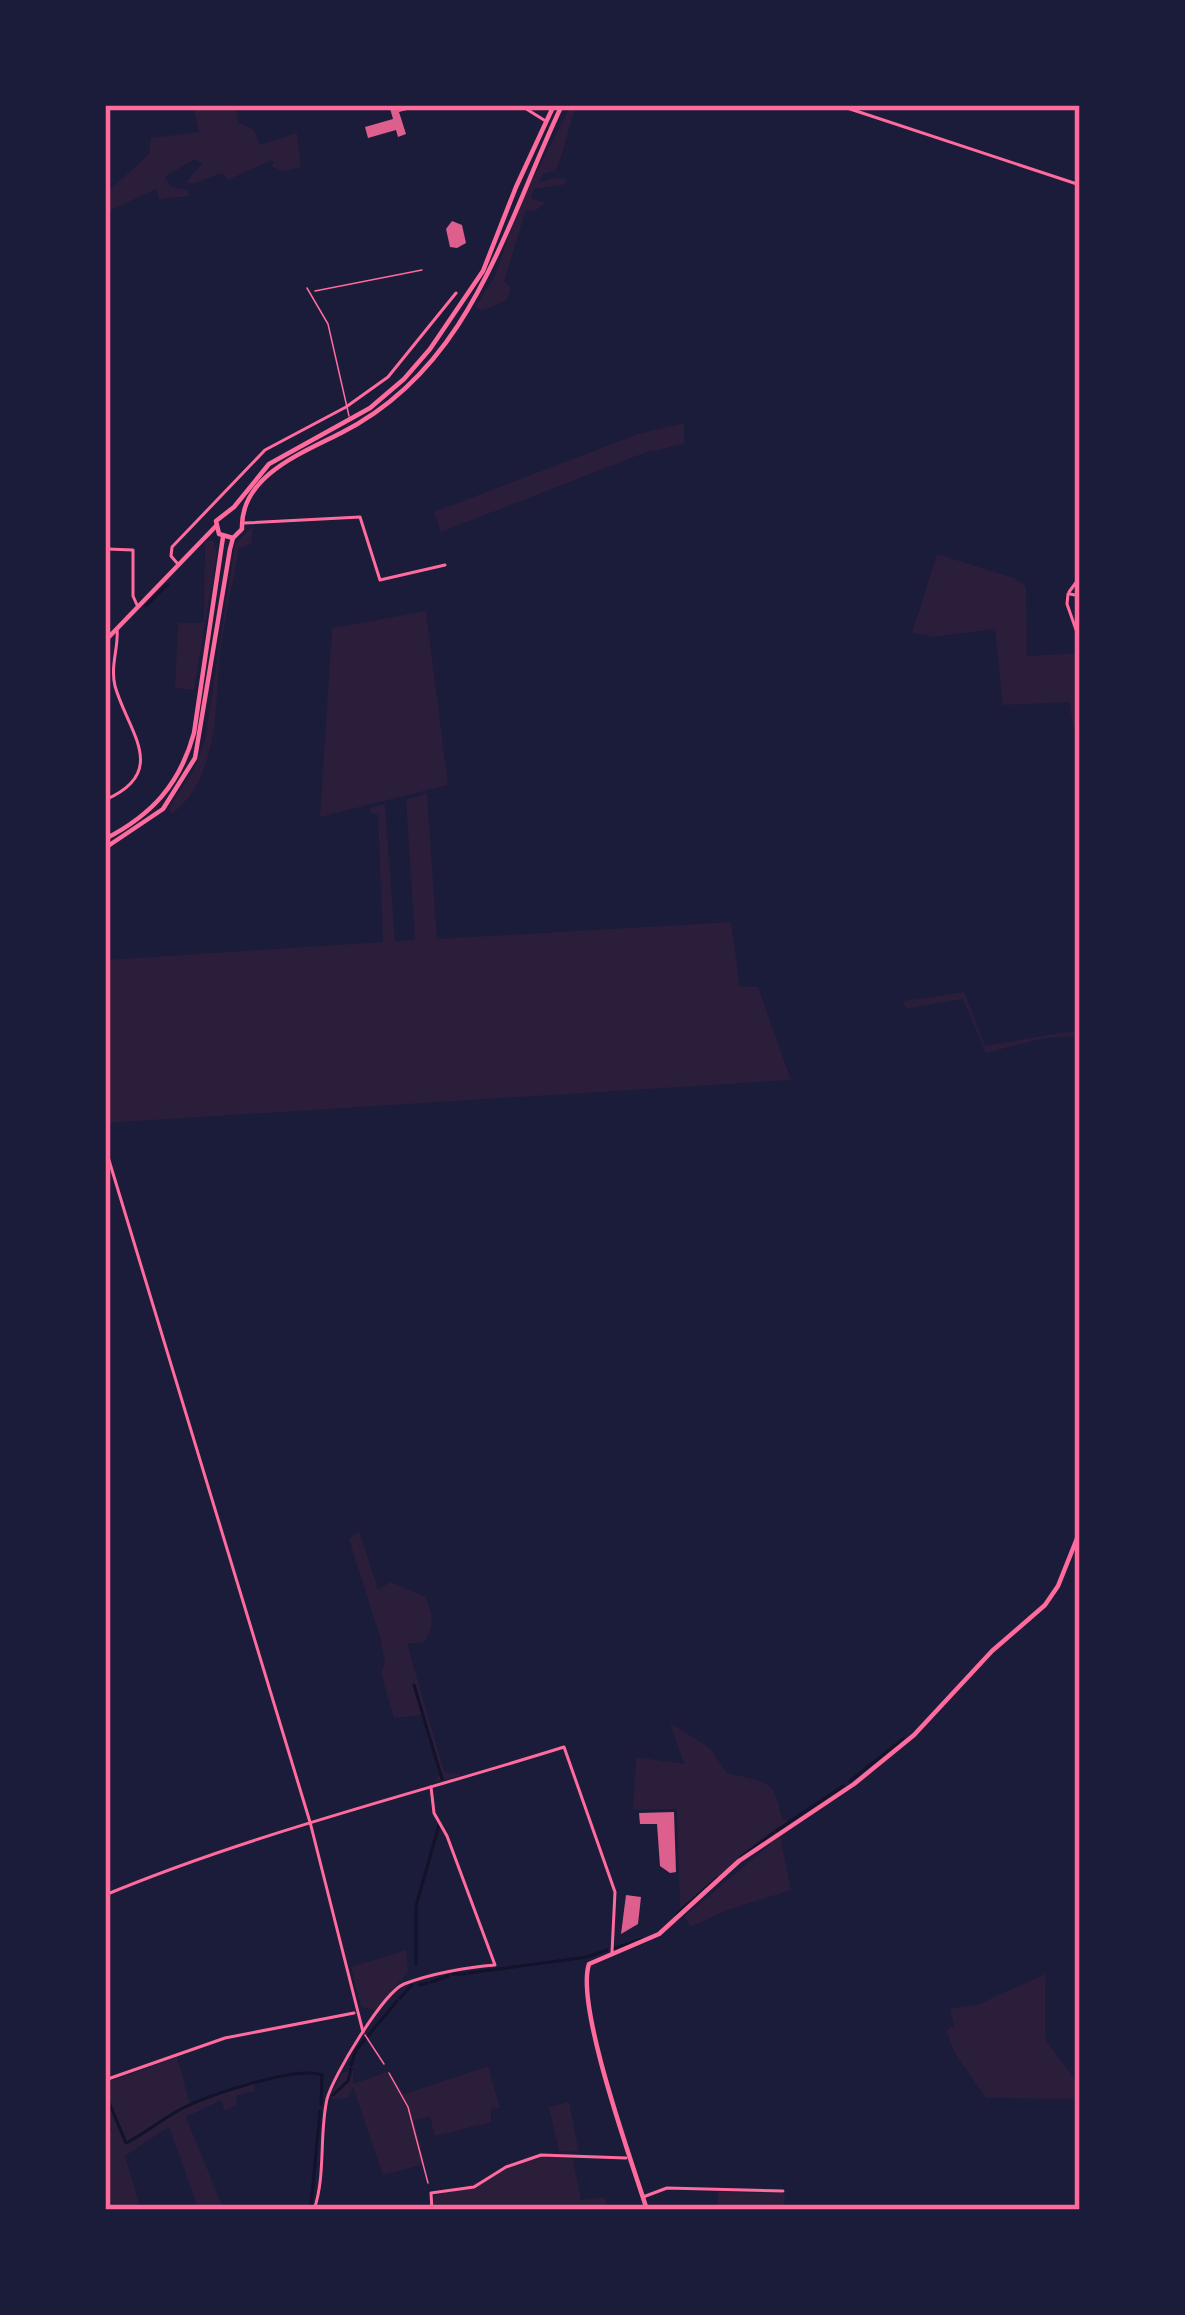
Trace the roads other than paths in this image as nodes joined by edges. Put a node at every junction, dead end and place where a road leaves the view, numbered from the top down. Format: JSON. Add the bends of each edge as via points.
{"nodes":[{"id":1,"x":520,"y":105,"type":"edge"},
{"id":2,"x":558,"y":105,"type":"edge"},
{"id":3,"x":761,"y":105,"type":"edge"},
{"id":4,"x":838,"y":105,"type":"edge"},
{"id":5,"x":848,"y":106,"type":"edge"},
{"id":6,"x":753,"y":107,"type":"edge"},
{"id":7,"x":547,"y":121,"type":"junction"},
{"id":8,"x":1080,"y":185,"type":"edge"},
{"id":9,"x":422,"y":270,"type":"dead end"},
{"id":10,"x":456,"y":293,"type":"dead end"},
{"id":11,"x":346,"y":407,"type":"junction"},
{"id":12,"x":351,"y":420,"type":"junction"},
{"id":13,"x":229,"y":512,"type":"junction"},
{"id":14,"x":241,"y":521,"type":"junction"},
{"id":15,"x":216,"y":526,"type":"junction"},
{"id":16,"x":221,"y":536,"type":"junction"},
{"id":17,"x":233,"y":538,"type":"junction"},
{"id":18,"x":200,"y":540,"type":"junction"},
{"id":19,"x":106,"y":548,"type":"edge"},
{"id":20,"x":178,"y":564,"type":"junction"},
{"id":21,"x":445,"y":565,"type":"dead end"},
{"id":22,"x":1080,"y":577,"type":"edge"},
{"id":23,"x":1068,"y":594,"type":"junction"},
{"id":24,"x":1080,"y":596,"type":"edge"},
{"id":25,"x":138,"y":606,"type":"junction"},
{"id":26,"x":117,"y":629,"type":"junction"},
{"id":27,"x":105,"y":641,"type":"edge"},
{"id":28,"x":1080,"y":641,"type":"edge"},
{"id":29,"x":105,"y":800,"type":"edge"},
{"id":30,"x":105,"y":844,"type":"edge"},
{"id":31,"x":105,"y":1147,"type":"edge"},
{"id":32,"x":1080,"y":1532,"type":"edge"},
{"id":33,"x":431,"y":1785,"type":"junction"},
{"id":34,"x":310,"y":1822,"type":"junction"},
{"id":35,"x":105,"y":1895,"type":"edge"},
{"id":36,"x":611,"y":1953,"type":"junction"},
{"id":37,"x":356,"y":2012,"type":"junction"},
{"id":38,"x":366,"y":2036,"type":"junction"},
{"id":39,"x":384,"y":2064,"type":"road end"},
{"id":40,"x":105,"y":2080,"type":"edge"},
{"id":41,"x":630,"y":2157,"type":"junction"},
{"id":42,"x":783,"y":2191,"type":"dead end"},
{"id":43,"x":643,"y":2198,"type":"junction"},
{"id":44,"x":315,"y":2208,"type":"edge"},
{"id":45,"x":432,"y":2210,"type":"edge"},
{"id":46,"x":647,"y":2210,"type":"edge"}],
"edges":[{"from":1,"to":7,"type":"street"},
{"from":2,"to":7,"type":"main road"},
{"from":2,"to":14,"type":"main road","via":[[496,262],[445,344],[384,407],[269,475]]},
{"from":3,"to":6,"type":"street"},
{"from":4,"to":5,"type":"street"},
{"from":5,"to":8,"type":"street"},
{"from":7,"to":12,"type":"main road","via":[[465,303],[404,380]]},
{"from":9,"to":11,"type":"lane","via":[[309,290],[328,324]]},
{"from":10,"to":11,"type":"street","via":[[398,368]]},
{"from":11,"to":12,"type":"lane"},
{"from":11,"to":20,"type":"street","via":[[258,456],[172,547]]},
{"from":12,"to":13,"type":"main road","via":[[268,464]]},
{"from":13,"to":14,"type":"main road"},
{"from":13,"to":15,"type":"main road"},
{"from":14,"to":17,"type":"main road"},
{"from":14,"to":21,"type":"street","via":[[360,517],[380,580]]},
{"from":15,"to":16,"type":"main road"},
{"from":15,"to":18,"type":"main road"},
{"from":16,"to":17,"type":"main road"},
{"from":16,"to":18,"type":"main road"},
{"from":16,"to":30,"type":"main road","via":[[185,763],[158,804]]},
{"from":17,"to":30,"type":"main road","via":[[195,758],[162,810]]},
{"from":18,"to":20,"type":"main road"},
{"from":19,"to":25,"type":"street","via":[[134,550]]},
{"from":20,"to":25,"type":"main road"},
{"from":22,"to":23,"type":"street"},
{"from":23,"to":24,"type":"street"},
{"from":23,"to":28,"type":"street"},
{"from":25,"to":26,"type":"main road"},
{"from":26,"to":27,"type":"main road"},
{"from":26,"to":29,"type":"street","via":[[113,679],[140,759],[130,785]]},
{"from":31,"to":34,"type":"street"},
{"from":32,"to":36,"type":"main road","via":[[1045,1605],[914,1735],[739,1861],[658,1934]]},
{"from":33,"to":34,"type":"street"},
{"from":33,"to":36,"type":"street","via":[[564,1747],[615,1892]]},
{"from":33,"to":38,"type":"street","via":[[434,1813],[495,1965],[405,1984]]},
{"from":34,"to":35,"type":"street"},
{"from":34,"to":37,"type":"street"},
{"from":36,"to":41,"type":"main road","via":[[589,1964],[586,1981]]},
{"from":37,"to":38,"type":"street"},
{"from":37,"to":40,"type":"street","via":[[225,2038]]},
{"from":38,"to":39,"type":"lane"},
{"from":38,"to":44,"type":"street","via":[[327,2099]]},
{"from":41,"to":43,"type":"main road"},
{"from":41,"to":45,"type":"street","via":[[541,2155],[474,2187],[431,2193]]},
{"from":42,"to":43,"type":"street","via":[[667,2188]]},
{"from":43,"to":46,"type":"main road"}]}
